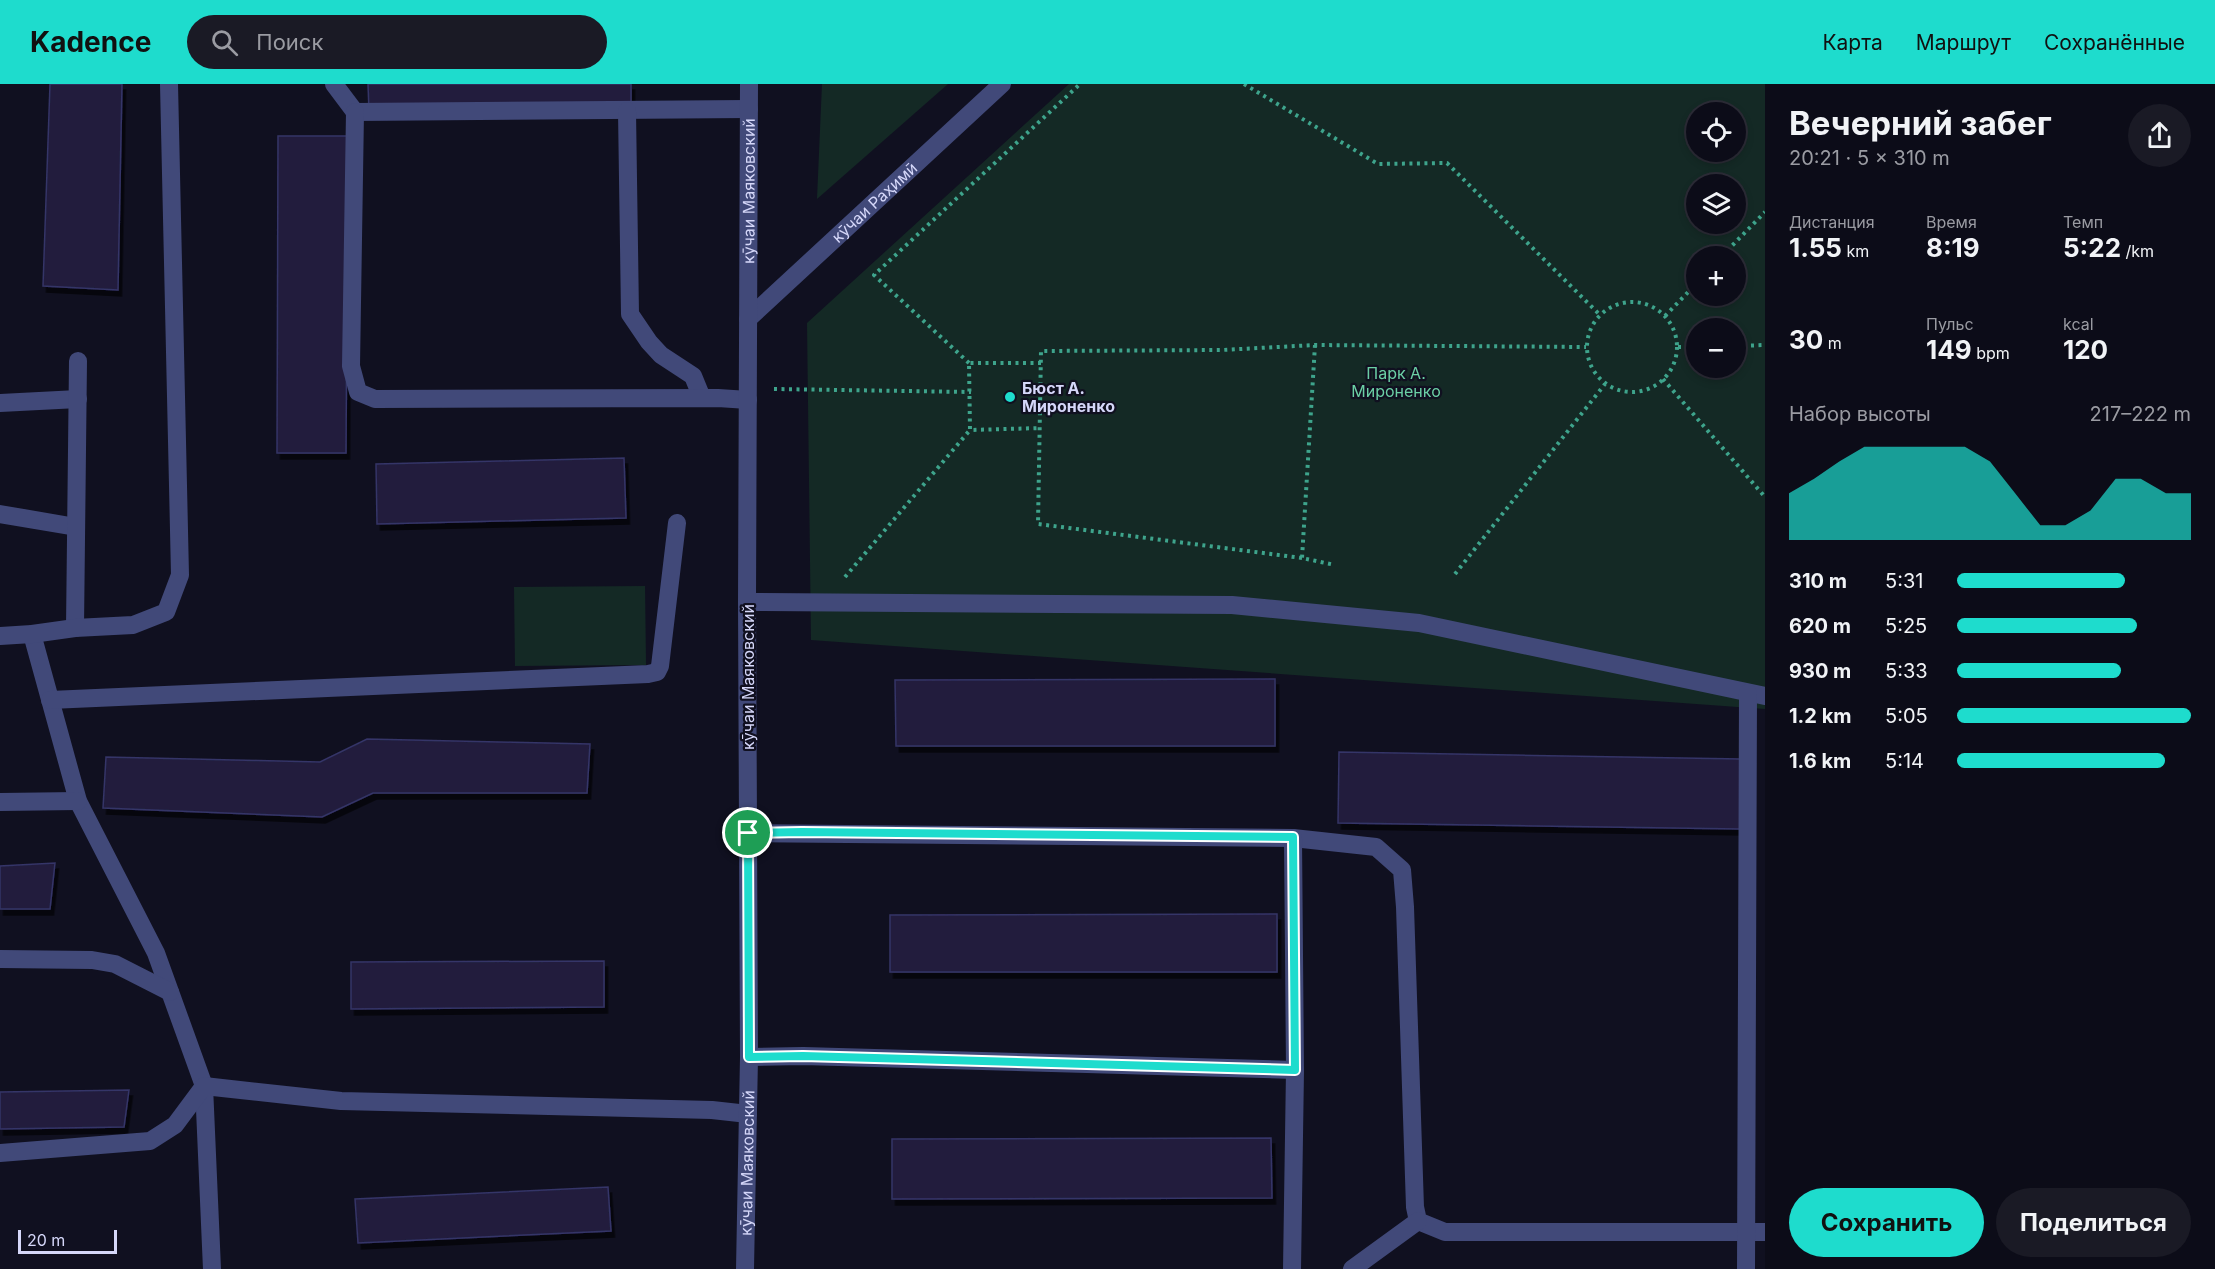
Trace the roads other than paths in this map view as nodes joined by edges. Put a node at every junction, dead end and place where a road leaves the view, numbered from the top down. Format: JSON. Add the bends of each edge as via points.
{"nodes":[{"id":1,"x":169,"y":84,"type":"edge"},
{"id":2,"x":334,"y":84,"type":"edge"},
{"id":3,"x":749,"y":84,"type":"edge"},
{"id":4,"x":1002,"y":84,"type":"edge"},
{"id":5,"x":749,"y":110,"type":"junction"},
{"id":6,"x":627,"y":111,"type":"junction"},
{"id":7,"x":355,"y":112,"type":"junction"},
{"id":8,"x":748,"y":319,"type":"junction"},
{"id":9,"x":78,"y":361,"type":"dead end"},
{"id":10,"x":748,"y":394,"type":"junction"},
{"id":11,"x":702,"y":398,"type":"junction"},
{"id":12,"x":78,"y":399,"type":"junction"},
{"id":13,"x":0,"y":403,"type":"edge"},
{"id":14,"x":0,"y":514,"type":"edge"},
{"id":15,"x":676,"y":523,"type":"dead end"},
{"id":16,"x":76,"y":527,"type":"junction"},
{"id":17,"x":747,"y":602,"type":"junction"},
{"id":18,"x":75,"y":628,"type":"junction"},
{"id":19,"x":32,"y":634,"type":"junction"},
{"id":20,"x":0,"y":636,"type":"edge"},
{"id":21,"x":1757,"y":695,"type":"edge"},
{"id":22,"x":50,"y":700,"type":"junction"},
{"id":23,"x":78,"y":801,"type":"junction"},
{"id":24,"x":0,"y":802,"type":"edge"},
{"id":25,"x":748,"y":833,"type":"junction"},
{"id":26,"x":1293,"y":837,"type":"junction"},
{"id":27,"x":0,"y":959,"type":"edge"},
{"id":28,"x":170,"y":992,"type":"junction"},
{"id":29,"x":1756,"y":1042,"type":"edge"},
{"id":30,"x":749,"y":1057,"type":"junction"},
{"id":31,"x":1295,"y":1070,"type":"junction"},
{"id":32,"x":204,"y":1086,"type":"junction"},
{"id":33,"x":748,"y":1113,"type":"junction"},
{"id":34,"x":0,"y":1153,"type":"edge"},
{"id":35,"x":1418,"y":1221,"type":"junction"},
{"id":36,"x":1756,"y":1232,"type":"edge"},
{"id":37,"x":212,"y":1269,"type":"edge"},
{"id":38,"x":745,"y":1269,"type":"edge"},
{"id":39,"x":1292,"y":1269,"type":"edge"},
{"id":40,"x":1352,"y":1269,"type":"edge"},
{"id":41,"x":1746,"y":1269,"type":"edge"}],
"edges":[{"from":1,"to":18,"type":"street","via":[[180,575],[166,612],[134,625]]},
{"from":2,"to":7,"type":"street"},
{"from":3,"to":5,"type":"street","name":"кӯчаи Маяковский"},
{"from":4,"to":8,"type":"street","name":"кӯчаи Раҳимӣ"},
{"from":5,"to":6,"type":"street"},
{"from":5,"to":8,"type":"street","name":"кӯчаи Маяковский"},
{"from":6,"to":7,"type":"street"},
{"from":6,"to":11,"type":"street","via":[[630,314],[661,355],[693,376]]},
{"from":7,"to":11,"type":"street","via":[[351,366],[358,392],[375,399]]},
{"from":8,"to":10,"type":"street","name":"кӯчаи Маяковский"},
{"from":9,"to":12,"type":"street"},
{"from":10,"to":11,"type":"street"},
{"from":10,"to":17,"type":"street","name":"кӯчаи Маяковский"},
{"from":12,"to":13,"type":"street"},
{"from":12,"to":16,"type":"street"},
{"from":14,"to":16,"type":"street"},
{"from":15,"to":22,"type":"street","via":[[657,672]]},
{"from":16,"to":18,"type":"street"},
{"from":17,"to":21,"type":"street","via":[[1232,605],[1419,623]]},
{"from":17,"to":25,"type":"street","name":"кӯчаи Маяковский"},
{"from":18,"to":19,"type":"street"},
{"from":19,"to":20,"type":"street"},
{"from":19,"to":22,"type":"street"},
{"from":21,"to":29,"type":"street"},
{"from":22,"to":23,"type":"street"},
{"from":23,"to":24,"type":"street"},
{"from":23,"to":28,"type":"street","via":[[156,953]]},
{"from":25,"to":26,"type":"street"},
{"from":25,"to":30,"type":"street","name":"кӯчаи Маяковский"},
{"from":26,"to":31,"type":"street"},
{"from":26,"to":35,"type":"street","via":[[1376,848],[1402,870]]},
{"from":27,"to":28,"type":"street","via":[[115,964]]},
{"from":28,"to":32,"type":"street"},
{"from":29,"to":36,"type":"street"},
{"from":30,"to":31,"type":"street"},
{"from":30,"to":33,"type":"street","name":"кӯчаи Маяковский"},
{"from":31,"to":39,"type":"street"},
{"from":32,"to":33,"type":"street","via":[[341,1101]]},
{"from":32,"to":34,"type":"street","via":[[175,1125],[150,1141]]},
{"from":32,"to":37,"type":"street"},
{"from":33,"to":38,"type":"street","name":"кӯчаи Маяковский"},
{"from":35,"to":36,"type":"street","via":[[1445,1232]]},
{"from":35,"to":40,"type":"street"},
{"from":36,"to":41,"type":"street"}]}
